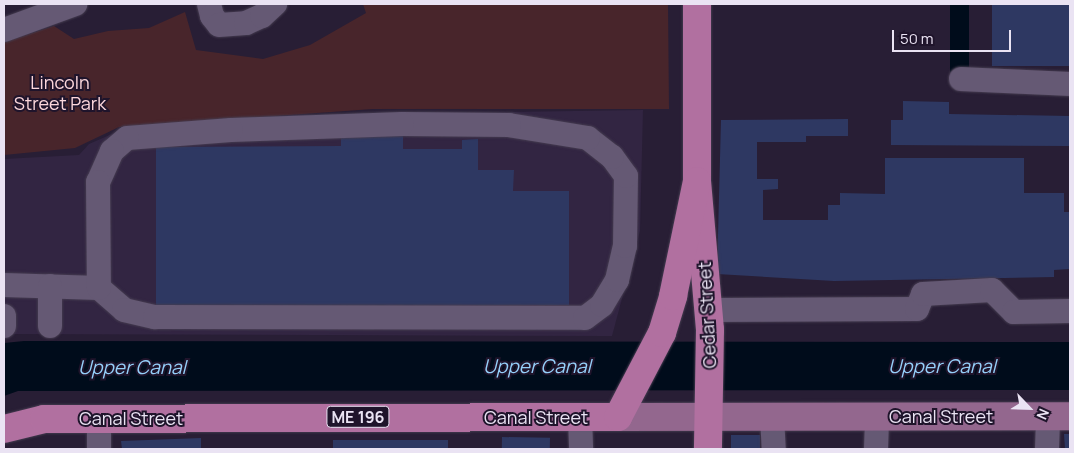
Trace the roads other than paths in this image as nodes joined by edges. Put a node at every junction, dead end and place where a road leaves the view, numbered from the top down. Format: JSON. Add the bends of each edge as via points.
{"nodes":[{"id":1,"x":75,"y":4,"type":"edge"},
{"id":2,"x":209,"y":4,"type":"edge"},
{"id":3,"x":275,"y":4,"type":"edge"},
{"id":4,"x":697,"y":4,"type":"edge"},
{"id":5,"x":4,"y":30,"type":"edge"},
{"id":6,"x":961,"y":79,"type":"dead end"},
{"id":7,"x":1070,"y":84,"type":"edge"},
{"id":8,"x":697,"y":181,"type":"junction"},
{"id":9,"x":4,"y":285,"type":"edge"},
{"id":10,"x":50,"y":286,"type":"junction"},
{"id":11,"x":99,"y":288,"type":"junction"},
{"id":12,"x":1070,"y":311,"type":"edge"},
{"id":13,"x":710,"y":320,"type":"junction"},
{"id":14,"x":50,"y":326,"type":"dead end"},
{"id":15,"x":710,"y":407,"type":"junction"},
{"id":16,"x":623,"y":408,"type":"junction"},
{"id":17,"x":772,"y":416,"type":"junction"},
{"id":18,"x":876,"y":416,"type":"junction"},
{"id":19,"x":1059,"y":416,"type":"edge"},
{"id":20,"x":580,"y":417,"type":"junction"},
{"id":21,"x":98,"y":418,"type":"junction"},
{"id":22,"x":4,"y":429,"type":"edge"},
{"id":23,"x":99,"y":449,"type":"edge"},
{"id":24,"x":581,"y":449,"type":"edge"},
{"id":25,"x":708,"y":449,"type":"edge"},
{"id":26,"x":774,"y":449,"type":"edge"},
{"id":27,"x":876,"y":449,"type":"edge"},
{"id":28,"x":1047,"y":449,"type":"edge"}],
"edges":[{"from":1,"to":5,"type":"street"},
{"from":2,"to":3,"type":"street","via":[[219,25],[246,23],[262,16]]},
{"from":4,"to":8,"type":"highway","name":"Cedar Street"},
{"from":6,"to":7,"type":"street"},
{"from":8,"to":13,"type":"highway","name":"Cedar Street"},
{"from":8,"to":16,"type":"highway","name":"Cedar Street","via":[[662,333]]},
{"from":9,"to":10,"type":"street"},
{"from":10,"to":11,"type":"street"},
{"from":10,"to":14,"type":"street"},
{"from":11,"to":11,"type":"street","via":[[124,310],[155,317],[585,318],[602,305],[617,280],[625,246],[626,176],[612,157],[588,138],[509,125],[364,125],[127,138],[112,151],[98,182]]},
{"from":12,"to":13,"type":"street","via":[[1014,312],[992,290],[923,294],[917,309]]},
{"from":13,"to":15,"type":"highway","name":"Cedar Street"},
{"from":15,"to":16,"type":"main road","name":"Canal Street","number":"ME 196"},
{"from":15,"to":17,"type":"main road","name":"Canal Street","number":"ME 196"},
{"from":15,"to":25,"type":"highway","name":"Cedar Street"},
{"from":16,"to":20,"type":"highway","name":"Canal Street","number":"ME 196"},
{"from":17,"to":18,"type":"main road","name":"Canal Street","number":"ME 196"},
{"from":17,"to":26,"type":"street"},
{"from":18,"to":19,"type":"main road","name":"Canal Street","number":"ME 196"},
{"from":18,"to":27,"type":"street"},
{"from":19,"to":28,"type":"street"},
{"from":20,"to":21,"type":"highway","name":"Canal Street","number":"ME 196"},
{"from":20,"to":24,"type":"street"},
{"from":21,"to":22,"type":"highway","name":"Canal Street","number":"ME 196","via":[[44,419]]},
{"from":21,"to":23,"type":"street"}]}
